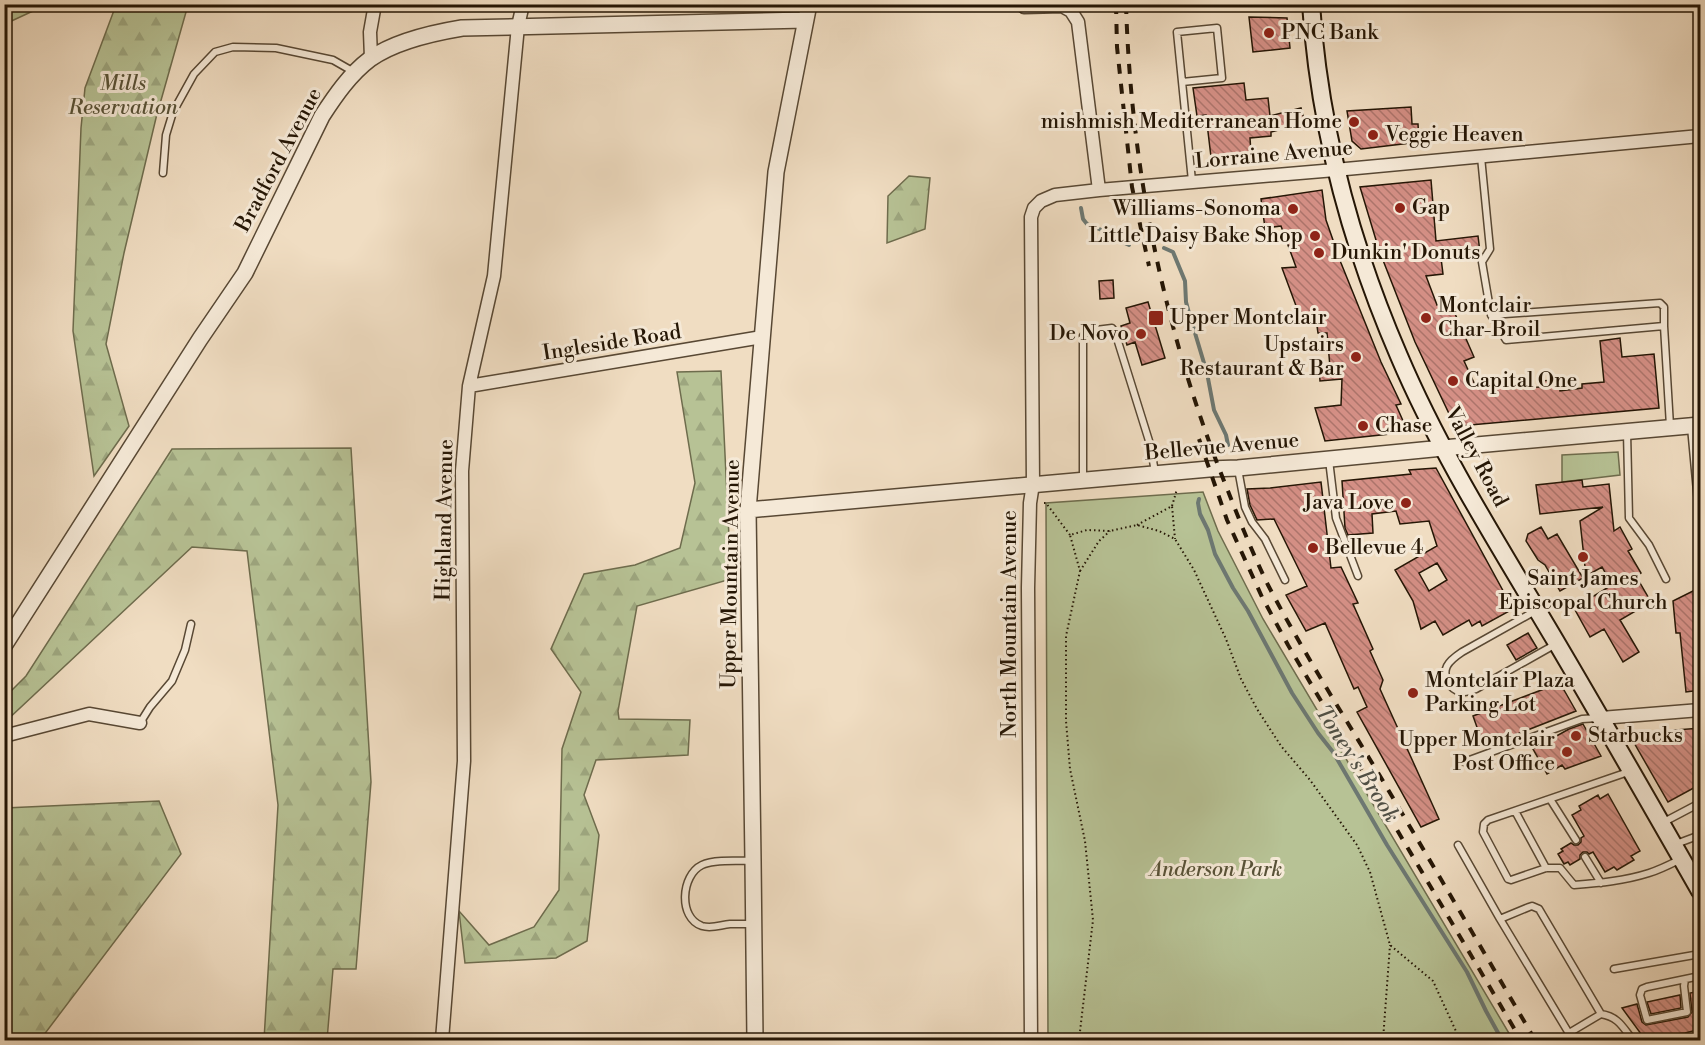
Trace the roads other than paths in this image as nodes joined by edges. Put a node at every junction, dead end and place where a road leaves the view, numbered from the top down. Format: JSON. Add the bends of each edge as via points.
{"nodes":[{"id":1,"x":375,"y":4,"type":"edge"},
{"id":2,"x":523,"y":4,"type":"edge"},
{"id":3,"x":809,"y":4,"type":"edge"},
{"id":4,"x":1021,"y":4,"type":"edge"},
{"id":5,"x":1311,"y":4,"type":"edge"},
{"id":6,"x":805,"y":20,"type":"junction"},
{"id":7,"x":518,"y":26,"type":"junction"},
{"id":8,"x":371,"y":58,"type":"junction"},
{"id":9,"x":355,"y":72,"type":"junction"},
{"id":10,"x":1182,"y":82,"type":"junction"},
{"id":11,"x":1701,"y":136,"type":"edge"},
{"id":12,"x":1481,"y":156,"type":"junction"},
{"id":13,"x":1335,"y":170,"type":"junction"},
{"id":14,"x":163,"y":173,"type":"dead end"},
{"id":15,"x":1192,"y":181,"type":"junction"},
{"id":16,"x":1099,"y":190,"type":"junction"},
{"id":17,"x":1034,"y":208,"type":"joint"},
{"id":18,"x":1491,"y":315,"type":"junction"},
{"id":19,"x":1664,"y":326,"type":"junction"},
{"id":20,"x":762,"y":337,"type":"junction"},
{"id":21,"x":469,"y":386,"type":"junction"},
{"id":22,"x":1696,"y":426,"type":"edge"},
{"id":23,"x":1670,"y":428,"type":"junction"},
{"id":24,"x":1627,"y":432,"type":"junction"},
{"id":25,"x":1443,"y":448,"type":"junction"},
{"id":26,"x":1329,"y":459,"type":"junction"},
{"id":27,"x":1238,"y":468,"type":"junction"},
{"id":28,"x":1156,"y":474,"type":"junction"},
{"id":29,"x":1083,"y":480,"type":"junction"},
{"id":30,"x":1033,"y":484,"type":"junction"},
{"id":31,"x":748,"y":510,"type":"junction"},
{"id":32,"x":1701,"y":524,"type":"edge"},
{"id":33,"x":1358,"y":576,"type":"dead end"},
{"id":34,"x":1666,"y":579,"type":"dead end"},
{"id":35,"x":1285,"y":580,"type":"dead end"},
{"id":36,"x":1537,"y":610,"type":"junction"},
{"id":37,"x":192,"y":624,"type":"dead end"},
{"id":38,"x":1557,"y":644,"type":"junction"},
{"id":39,"x":4,"y":646,"type":"edge"},
{"id":40,"x":1701,"y":710,"type":"edge"},
{"id":41,"x":1601,"y":718,"type":"junction"},
{"id":42,"x":140,"y":723,"type":"joint"},
{"id":43,"x":4,"y":736,"type":"edge"},
{"id":44,"x":1464,"y":762,"type":"dead end"},
{"id":45,"x":1632,"y":771,"type":"junction"},
{"id":46,"x":1550,"y":799,"type":"junction"},
{"id":47,"x":1701,"y":803,"type":"edge"},
{"id":48,"x":1515,"y":811,"type":"junction"},
{"id":49,"x":1662,"y":824,"type":"junction"},
{"id":50,"x":1701,"y":835,"type":"edge"},
{"id":51,"x":1576,"y":840,"type":"dead end"},
{"id":52,"x":1458,"y":845,"type":"dead end"},
{"id":53,"x":1678,"y":852,"type":"junction"},
{"id":54,"x":1585,"y":857,"type":"dead end"},
{"id":55,"x":753,"y":861,"type":"junction"},
{"id":56,"x":1546,"y":868,"type":"junction"},
{"id":57,"x":1601,"y":883,"type":"junction"},
{"id":58,"x":1701,"y":891,"type":"edge"},
{"id":59,"x":1500,"y":919,"type":"junction"},
{"id":60,"x":753,"y":924,"type":"junction"},
{"id":61,"x":1701,"y":954,"type":"edge"},
{"id":62,"x":1614,"y":969,"type":"dead end"},
{"id":63,"x":1701,"y":976,"type":"edge"},
{"id":64,"x":1685,"y":979,"type":"junction"},
{"id":65,"x":1601,"y":1014,"type":"junction"},
{"id":66,"x":1569,"y":1033,"type":"junction"},
{"id":67,"x":442,"y":1041,"type":"edge"},
{"id":68,"x":755,"y":1041,"type":"edge"},
{"id":69,"x":1031,"y":1041,"type":"edge"},
{"id":70,"x":1573,"y":1041,"type":"edge"},
{"id":71,"x":1633,"y":1041,"type":"edge"}],
"edges":[{"from":1,"to":8,"type":"street"},
{"from":2,"to":7,"type":"street","name":"Highland Avenue"},
{"from":3,"to":6,"type":"street","name":"Upper Mountain Avenue"},
{"from":4,"to":16,"type":"street","via":[[1062,6],[1078,22]]},
{"from":5,"to":13,"type":"main road","name":"Valley Road","via":[[1316,67]]},
{"from":6,"to":7,"type":"street","name":"Bradford Avenue"},
{"from":6,"to":20,"type":"street","name":"Upper Mountain Avenue","via":[[776,172]]},
{"from":7,"to":8,"type":"street","name":"Bradford Avenue","via":[[435,32]]},
{"from":7,"to":21,"type":"street","name":"Highland Avenue","via":[[494,276]]},
{"from":8,"to":9,"type":"street","name":"Bradford Avenue"},
{"from":9,"to":14,"type":"lane","via":[[333,60],[276,48],[233,47],[215,52],[194,74],[173,112],[166,135]]},
{"from":9,"to":39,"type":"street","name":"Bradford Avenue","via":[[322,116],[245,273]]},
{"from":10,"to":10,"type":"lane","via":[[1178,32],[1217,28],[1222,78]]},
{"from":10,"to":15,"type":"lane"},
{"from":11,"to":12,"type":"street","name":"Lorraine Avenue"},
{"from":12,"to":13,"type":"street","name":"Lorraine Avenue"},
{"from":12,"to":18,"type":"lane","via":[[1490,249],[1482,262]]},
{"from":13,"to":15,"type":"street","name":"Lorraine Avenue"},
{"from":13,"to":25,"type":"main road","name":"Valley Road","via":[[1373,291],[1399,357]]},
{"from":15,"to":16,"type":"street","name":"Lorraine Avenue"},
{"from":16,"to":17,"type":"street","name":"Lorraine Avenue","via":[[1055,195]]},
{"from":17,"to":30,"type":"street","name":"North Mountain Avenue"},
{"from":18,"to":19,"type":"lane","via":[[1506,339]]},
{"from":18,"to":19,"type":"lane","via":[[1660,303],[1664,307]]},
{"from":19,"to":23,"type":"lane"},
{"from":20,"to":21,"type":"street","name":"Ingleside Road"},
{"from":20,"to":31,"type":"street","name":"Upper Mountain Avenue"},
{"from":21,"to":67,"type":"street","name":"Highland Avenue","via":[[462,471],[464,761]]},
{"from":22,"to":23,"type":"street","name":"Bellevue Avenue"},
{"from":22,"to":32,"type":"lane"},
{"from":23,"to":24,"type":"street","name":"Bellevue Avenue"},
{"from":24,"to":25,"type":"street","name":"Bellevue Avenue"},
{"from":24,"to":34,"type":"lane","via":[[1629,518],[1649,545]]},
{"from":25,"to":26,"type":"street","name":"Bellevue Avenue"},
{"from":25,"to":36,"type":"main road","name":"Valley Road"},
{"from":26,"to":27,"type":"street","name":"Bellevue Avenue"},
{"from":26,"to":33,"type":"lane","via":[[1336,518]]},
{"from":27,"to":28,"type":"street","name":"Bellevue Avenue"},
{"from":27,"to":35,"type":"lane","via":[[1245,507]]},
{"from":28,"to":29,"type":"street","name":"Bellevue Avenue"},
{"from":28,"to":29,"type":"lane","via":[[1112,328],[1083,336]]},
{"from":29,"to":30,"type":"street","name":"Bellevue Avenue"},
{"from":30,"to":31,"type":"street","name":"Bellevue Avenue"},
{"from":30,"to":69,"type":"street","name":"North Mountain Avenue","via":[[1028,588]]},
{"from":31,"to":55,"type":"street","name":"Upper Mountain Avenue"},
{"from":36,"to":38,"type":"main road","name":"Valley Road"},
{"from":36,"to":38,"type":"lane","via":[[1450,661],[1446,668],[1452,689],[1463,693],[1476,689]]},
{"from":37,"to":42,"type":"lane","via":[[172,681]]},
{"from":38,"to":41,"type":"main road","name":"Valley Road"},
{"from":40,"to":41,"type":"street"},
{"from":41,"to":44,"type":"lane","via":[[1581,719]]},
{"from":41,"to":45,"type":"main road","name":"Valley Road"},
{"from":42,"to":43,"type":"street","via":[[89,714]]},
{"from":45,"to":46,"type":"lane"},
{"from":45,"to":49,"type":"main road","name":"Valley Road"},
{"from":46,"to":48,"type":"lane"},
{"from":46,"to":51,"type":"lane"},
{"from":47,"to":49,"type":"lane"},
{"from":48,"to":56,"type":"lane"},
{"from":48,"to":56,"type":"lane","via":[[1488,820],[1483,829],[1508,879]]},
{"from":49,"to":53,"type":"main road","name":"Valley Road"},
{"from":50,"to":53,"type":"lane"},
{"from":52,"to":59,"type":"lane"},
{"from":53,"to":57,"type":"lane","via":[[1651,873]]},
{"from":53,"to":58,"type":"main road","name":"Valley Road"},
{"from":54,"to":57,"type":"lane"},
{"from":55,"to":60,"type":"street","name":"Upper Mountain Avenue"},
{"from":55,"to":60,"type":"lane","via":[[702,865],[689,881],[685,904],[694,922],[702,926]]},
{"from":56,"to":57,"type":"lane","via":[[1560,868],[1574,885]]},
{"from":59,"to":65,"type":"lane","via":[[1532,906],[1539,909]]},
{"from":59,"to":66,"type":"lane"},
{"from":60,"to":68,"type":"street","name":"Upper Mountain Avenue"},
{"from":61,"to":62,"type":"lane"},
{"from":63,"to":64,"type":"lane"},
{"from":64,"to":64,"type":"lane","via":[[1642,989],[1647,1020],[1687,1012]]},
{"from":65,"to":66,"type":"lane"},
{"from":65,"to":71,"type":"lane","via":[[1619,1022]]},
{"from":66,"to":70,"type":"lane"}]}
